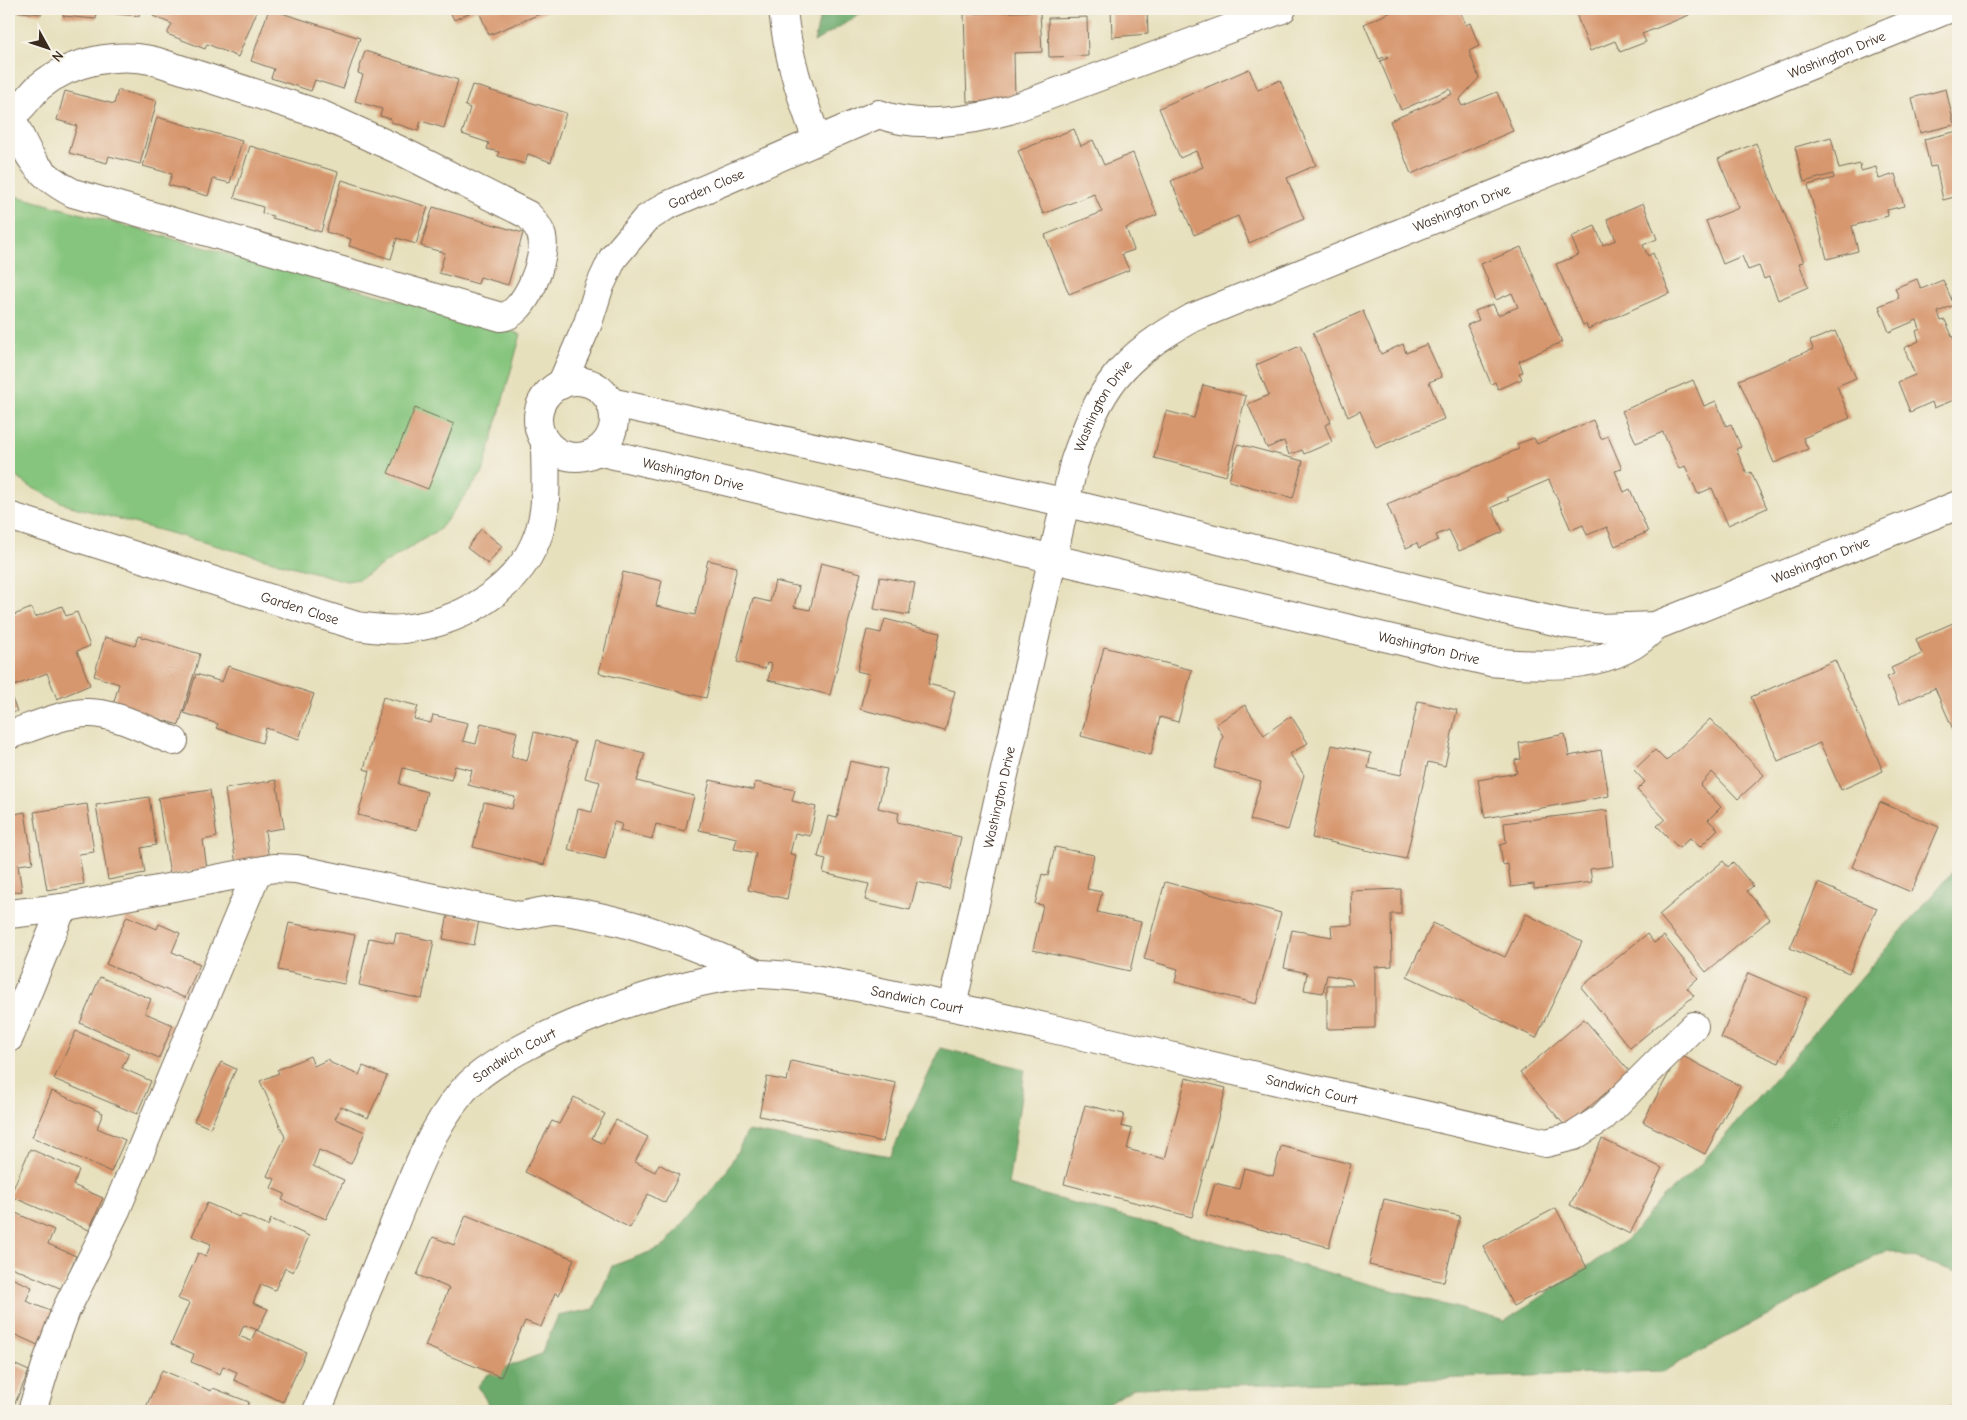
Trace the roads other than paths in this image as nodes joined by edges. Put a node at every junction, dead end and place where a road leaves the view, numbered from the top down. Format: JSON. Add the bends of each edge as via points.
{"nodes":[{"id":1,"x":782,"y":9,"type":"edge"},
{"id":2,"x":1282,"y":9,"type":"edge"},
{"id":3,"x":1948,"y":9,"type":"edge"},
{"id":4,"x":10,"y":116,"type":"edge"},
{"id":5,"x":817,"y":140,"type":"junction"},
{"id":6,"x":588,"y":323,"type":"junction"},
{"id":7,"x":560,"y":385,"type":"junction"},
{"id":8,"x":601,"y":393,"type":"junction"},
{"id":9,"x":545,"y":442,"type":"junction"},
{"id":10,"x":587,"y":454,"type":"junction"},
{"id":11,"x":1063,"y":502,"type":"junction"},
{"id":12,"x":1958,"y":505,"type":"edge"},
{"id":13,"x":544,"y":511,"type":"junction"},
{"id":14,"x":9,"y":516,"type":"edge"},
{"id":15,"x":1051,"y":558,"type":"junction"},
{"id":16,"x":1655,"y":626,"type":"junction"},
{"id":17,"x":9,"y":735,"type":"edge"},
{"id":18,"x":174,"y":741,"type":"dead end"},
{"id":19,"x":257,"y":872,"type":"junction"},
{"id":20,"x":62,"y":908,"type":"junction"},
{"id":21,"x":9,"y":914,"type":"edge"},
{"id":22,"x":759,"y":974,"type":"junction"},
{"id":23,"x":952,"y":1006,"type":"junction"},
{"id":24,"x":1694,"y":1026,"type":"dead end"},
{"id":25,"x":9,"y":1038,"type":"edge"},
{"id":26,"x":32,"y":1411,"type":"edge"},
{"id":27,"x":317,"y":1411,"type":"edge"}],
"edges":[{"from":1,"to":5,"type":"street","via":[[798,88]]},
{"from":2,"to":5,"type":"street","name":"Garden Close","via":[[1009,110],[960,121],[897,121],[879,114]]},
{"from":3,"to":11,"type":"street","name":"Washington Drive","via":[[1192,318],[1148,344],[1100,397],[1088,422]]},
{"from":4,"to":4,"type":"street","via":[[39,171],[72,193],[424,295],[507,316],[524,301],[539,268],[542,237],[528,215],[322,115],[156,61],[113,58],[86,64],[58,75],[40,87]]},
{"from":5,"to":6,"type":"street","name":"Garden Close","via":[[690,194],[646,220],[613,258]]},
{"from":6,"to":7,"type":"street","name":"Garden Close"},
{"from":6,"to":8,"type":"street","name":"Garden Close"},
{"from":7,"to":8,"type":"street","via":[[577,381]]},
{"from":7,"to":9,"type":"street","via":[[551,390],[539,409],[538,426]]},
{"from":8,"to":10,"type":"street","via":[[613,410],[612,429],[609,438]]},
{"from":8,"to":11,"type":"street","name":"Washington Drive"},
{"from":9,"to":10,"type":"street","via":[[565,456]]},
{"from":9,"to":13,"type":"street","name":"Garden Close"},
{"from":10,"to":13,"type":"street","name":"Garden Close"},
{"from":10,"to":15,"type":"street","name":"Washington Drive"},
{"from":11,"to":15,"type":"street","name":"Washington Drive"},
{"from":11,"to":16,"type":"street","name":"Washington Drive","via":[[1568,624],[1609,628]]},
{"from":12,"to":16,"type":"street","name":"Washington Drive"},
{"from":13,"to":14,"type":"street","name":"Garden Close","via":[[530,552],[505,587],[449,618],[402,629],[357,626]]},
{"from":15,"to":16,"type":"street","name":"Washington Drive","via":[[1490,662],[1548,665],[1607,656],[1634,647]]},
{"from":15,"to":23,"type":"street","name":"Washington Drive"},
{"from":17,"to":18,"type":"street","via":[[86,713],[111,716]]},
{"from":19,"to":20,"type":"street"},
{"from":19,"to":22,"type":"street","via":[[274,868],[296,869],[519,916],[554,910],[635,925],[685,942]]},
{"from":19,"to":26,"type":"street","via":[[116,1210],[66,1310]]},
{"from":20,"to":21,"type":"street"},
{"from":20,"to":25,"type":"street"},
{"from":22,"to":23,"type":"street","name":"Sandwich Court","via":[[840,984]]},
{"from":22,"to":27,"type":"street","name":"Sandwich Court","via":[[693,984],[570,1026],[510,1053],[462,1090],[441,1120],[414,1175]]},
{"from":23,"to":24,"type":"street","name":"Sandwich Court","via":[[1546,1143],[1574,1136],[1602,1118]]}]}
